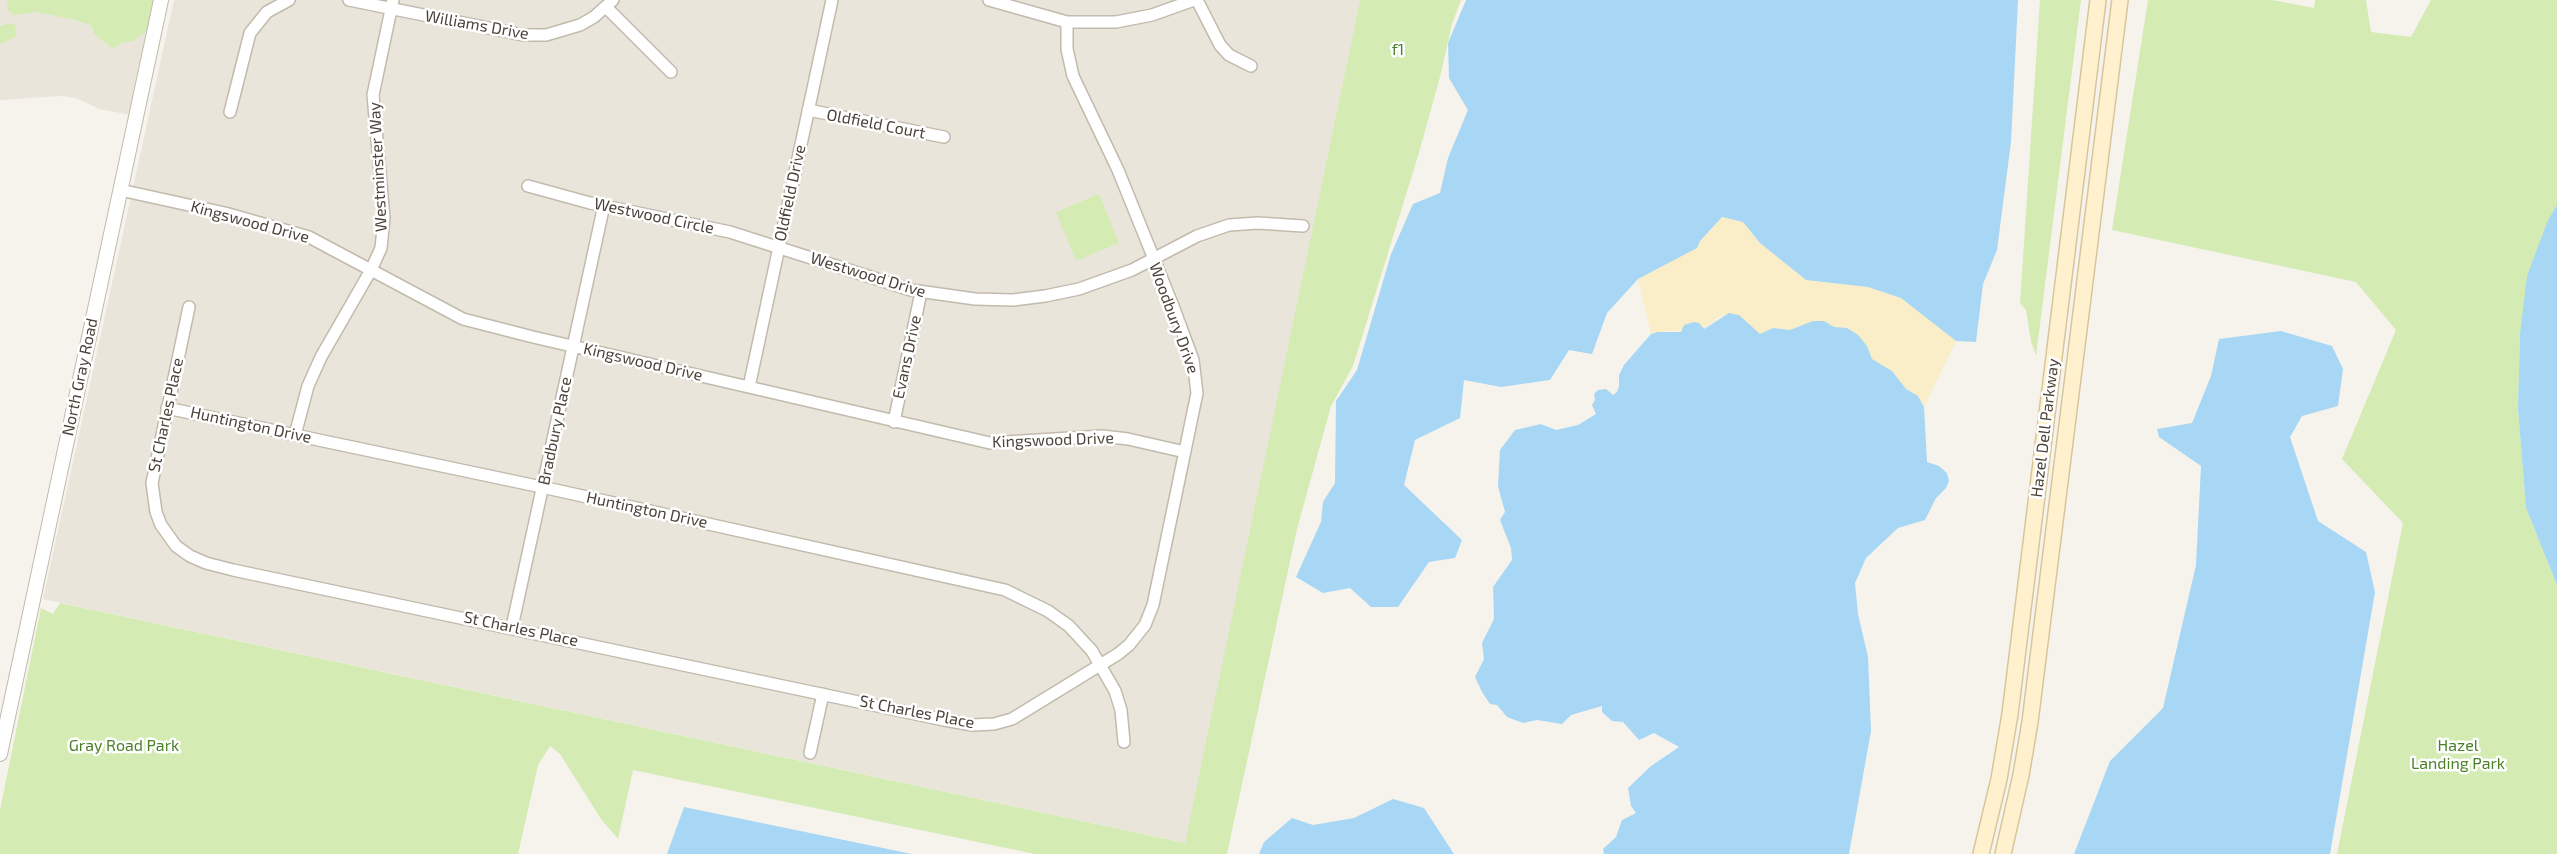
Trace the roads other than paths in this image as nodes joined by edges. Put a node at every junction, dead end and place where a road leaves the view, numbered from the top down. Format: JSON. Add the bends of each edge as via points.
{"nodes":[{"id":1,"x":162,"y":0,"type":"edge"},
{"id":2,"x":289,"y":0,"type":"edge"},
{"id":3,"x":349,"y":0,"type":"edge"},
{"id":4,"x":832,"y":0,"type":"edge"},
{"id":5,"x":989,"y":0,"type":"edge"},
{"id":6,"x":1196,"y":0,"type":"edge"},
{"id":7,"x":2098,"y":0,"type":"edge"},
{"id":8,"x":2120,"y":0,"type":"edge"},
{"id":9,"x":609,"y":3,"type":"edge"},
{"id":10,"x":392,"y":4,"type":"edge"},
{"id":11,"x":1068,"y":22,"type":"junction"},
{"id":12,"x":1251,"y":66,"type":"dead end"},
{"id":13,"x":672,"y":72,"type":"dead end"},
{"id":14,"x":808,"y":110,"type":"junction"},
{"id":15,"x":230,"y":112,"type":"dead end"},
{"id":16,"x":944,"y":137,"type":"dead end"},
{"id":17,"x":528,"y":186,"type":"dead end"},
{"id":18,"x":120,"y":190,"type":"junction"},
{"id":19,"x":604,"y":205,"type":"junction"},
{"id":20,"x":1303,"y":226,"type":"dead end"},
{"id":21,"x":779,"y":247,"type":"junction"},
{"id":22,"x":1153,"y":258,"type":"junction"},
{"id":23,"x":371,"y":270,"type":"junction"},
{"id":24,"x":921,"y":292,"type":"junction"},
{"id":25,"x":189,"y":307,"type":"dead end"},
{"id":26,"x":573,"y":346,"type":"junction"},
{"id":27,"x":749,"y":387,"type":"junction"},
{"id":28,"x":167,"y":408,"type":"junction"},
{"id":29,"x":894,"y":422,"type":"junction"},
{"id":30,"x":295,"y":435,"type":"junction"},
{"id":31,"x":1186,"y":452,"type":"junction"},
{"id":32,"x":542,"y":487,"type":"junction"},
{"id":33,"x":512,"y":627,"type":"junction"},
{"id":34,"x":1101,"y":665,"type":"junction"},
{"id":35,"x":823,"y":694,"type":"junction"},
{"id":36,"x":1124,"y":742,"type":"dead end"},
{"id":37,"x":810,"y":752,"type":"dead end"},
{"id":38,"x":0,"y":754,"type":"edge"},
{"id":39,"x":1981,"y":854,"type":"edge"},
{"id":40,"x":2003,"y":854,"type":"edge"}],
"edges":[{"from":1,"to":18,"type":"street","name":"North Gray Road"},
{"from":2,"to":15,"type":"street","via":[[267,12],[250,33]]},
{"from":3,"to":10,"type":"street","name":"Williams Drive"},
{"from":4,"to":14,"type":"street","name":"Oldfield Drive"},
{"from":5,"to":11,"type":"street"},
{"from":6,"to":11,"type":"street","via":[[1152,15],[1116,22]]},
{"from":6,"to":12,"type":"street","via":[[1220,45],[1229,55]]},
{"from":7,"to":39,"type":"main road","name":"Hazel Dell Parkway","via":[[2010,714]]},
{"from":8,"to":40,"type":"main road","name":"Hazel Dell Parkway","via":[[2032,704],[2021,775]]},
{"from":9,"to":10,"type":"street","name":"Williams Drive","via":[[587,21],[564,31],[524,36]]},
{"from":9,"to":13,"type":"street"},
{"from":10,"to":23,"type":"street","name":"Westminster Way","via":[[373,95],[384,218],[381,248]]},
{"from":11,"to":22,"type":"street","name":"Woodbury Drive","via":[[1067,48],[1073,76],[1118,170]]},
{"from":14,"to":16,"type":"street","name":"Oldfield Court"},
{"from":14,"to":21,"type":"street","name":"Oldfield Drive"},
{"from":17,"to":19,"type":"street","name":"Westwood Circle"},
{"from":18,"to":23,"type":"street","name":"Kingswood Drive","via":[[310,237]]},
{"from":18,"to":38,"type":"street","name":"North Gray Road"},
{"from":19,"to":21,"type":"street","name":"Westwood Circle","via":[[730,232]]},
{"from":19,"to":26,"type":"street","name":"Bradbury Place"},
{"from":20,"to":22,"type":"street","name":"Westwood Drive","via":[[1229,225],[1197,236]]},
{"from":21,"to":24,"type":"street","name":"Westwood Drive"},
{"from":21,"to":27,"type":"street","name":"Oldfield Drive"},
{"from":22,"to":24,"type":"street","name":"Westwood Drive","via":[[1109,279],[1045,296],[1012,300],[975,299]]},
{"from":22,"to":31,"type":"street","name":"Woodbury Drive","via":[[1196,372],[1196,403]]},
{"from":23,"to":26,"type":"street","name":"Kingswood Drive","via":[[463,319]]},
{"from":23,"to":30,"type":"street","name":"Westminster Way","via":[[321,357],[308,386]]},
{"from":24,"to":29,"type":"street","name":"Evans Drive"},
{"from":25,"to":28,"type":"street","name":"St Charles Place"},
{"from":26,"to":27,"type":"street","name":"Kingswood Drive"},
{"from":26,"to":32,"type":"street","name":"Bradbury Place"},
{"from":27,"to":29,"type":"street","name":"Kingswood Drive"},
{"from":28,"to":30,"type":"street","name":"Huntington Drive"},
{"from":28,"to":33,"type":"street","name":"St Charles Place","via":[[154,470],[153,496],[161,525],[176,546],[190,556],[233,570]]},
{"from":29,"to":31,"type":"street","name":"Kingswood Drive","via":[[990,443],[1102,436]]},
{"from":30,"to":32,"type":"street","name":"Huntington Drive"},
{"from":31,"to":34,"type":"street","name":"Woodbury Drive","via":[[1150,616],[1130,645]]},
{"from":32,"to":33,"type":"street","name":"Bradbury Place"},
{"from":32,"to":34,"type":"street","name":"Huntington Drive","via":[[1005,590],[1028,599],[1069,626]]},
{"from":33,"to":35,"type":"street","name":"St Charles Place"},
{"from":34,"to":35,"type":"street","name":"St Charles Place","via":[[1012,719],[994,724],[973,725],[944,720]]},
{"from":34,"to":36,"type":"street","name":"Huntington Drive","via":[[1121,710]]},
{"from":35,"to":37,"type":"street"}]}
